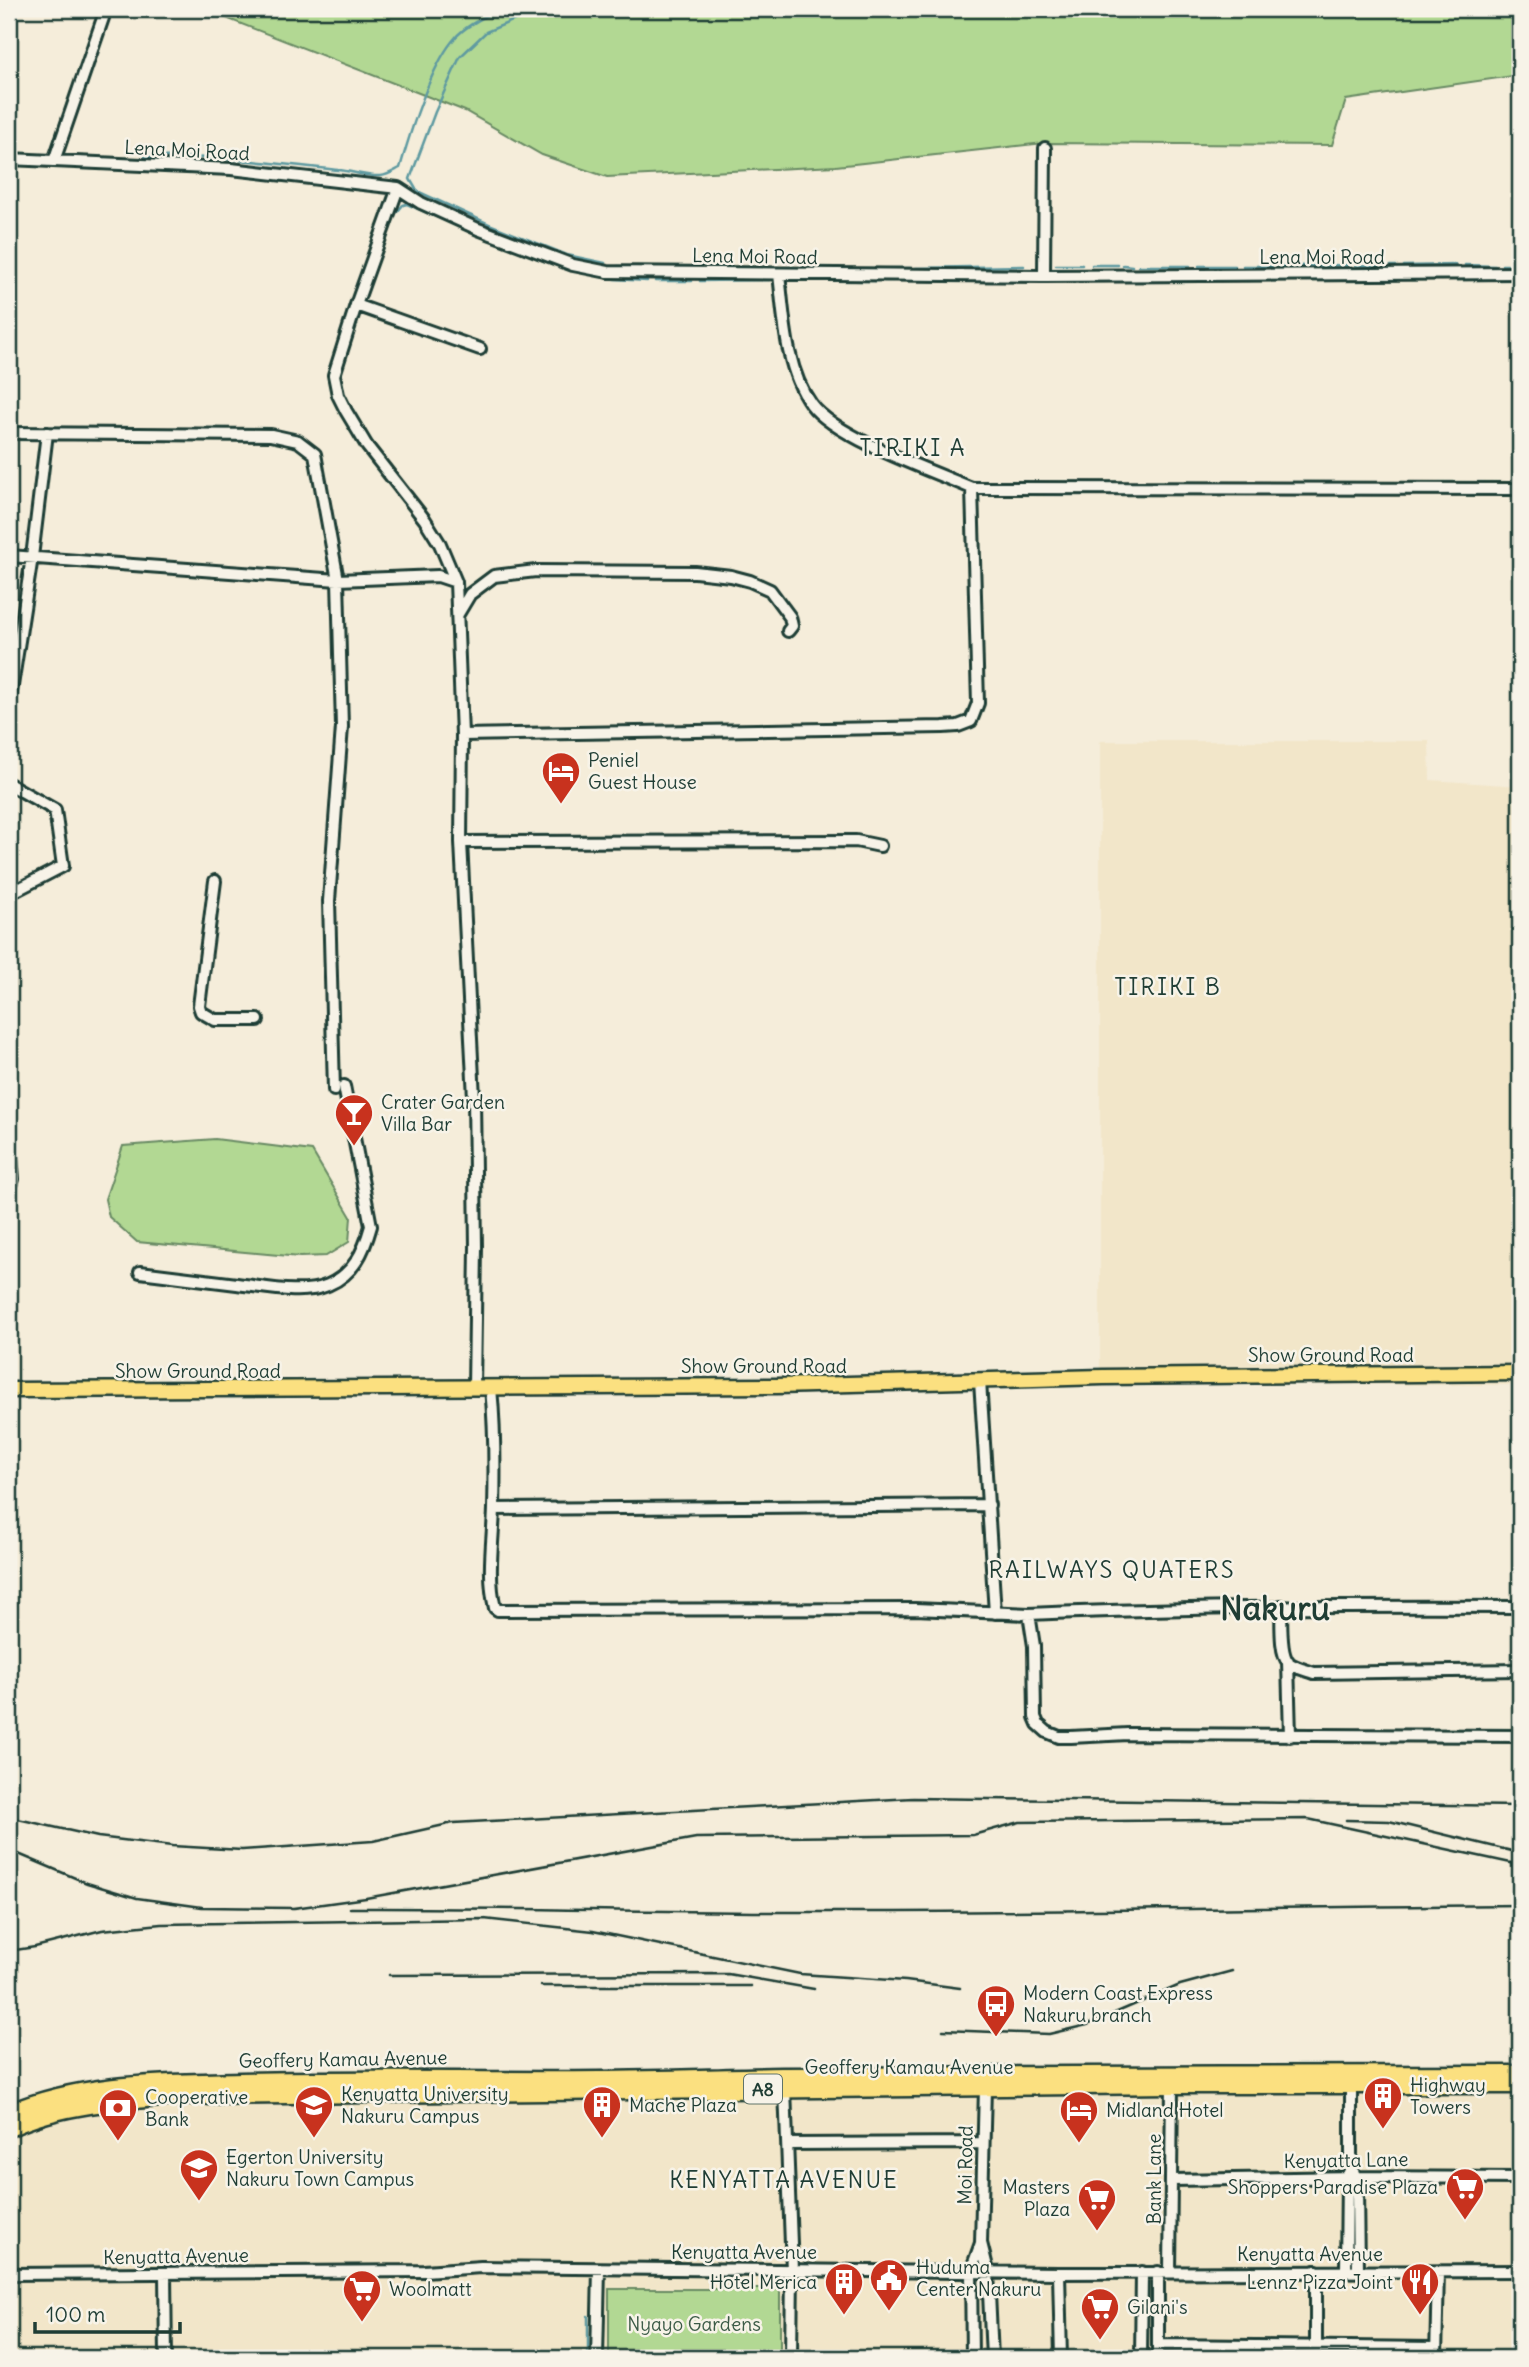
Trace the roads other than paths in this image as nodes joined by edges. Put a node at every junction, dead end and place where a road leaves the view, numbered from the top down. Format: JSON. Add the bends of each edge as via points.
{"nodes":[{"id":1,"x":103,"y":18,"type":"dead end"},
{"id":2,"x":1045,"y":148,"type":"dead end"},
{"id":3,"x":9,"y":159,"type":"edge"},
{"id":4,"x":54,"y":161,"type":"junction"},
{"id":5,"x":398,"y":188,"type":"junction"},
{"id":6,"x":1520,"y":273,"type":"edge"},
{"id":7,"x":779,"y":274,"type":"junction"},
{"id":8,"x":1044,"y":276,"type":"junction"},
{"id":9,"x":356,"y":305,"type":"junction"},
{"id":10,"x":480,"y":349,"type":"dead end"},
{"id":11,"x":9,"y":433,"type":"edge"},
{"id":12,"x":47,"y":433,"type":"junction"},
{"id":13,"x":972,"y":488,"type":"junction"},
{"id":14,"x":1520,"y":489,"type":"edge"},
{"id":15,"x":9,"y":556,"type":"edge"},
{"id":16,"x":32,"y":557,"type":"junction"},
{"id":17,"x":338,"y":580,"type":"junction"},
{"id":18,"x":456,"y":582,"type":"junction"},
{"id":19,"x":458,"y":614,"type":"junction"},
{"id":20,"x":788,"y":631,"type":"dead end"},
{"id":21,"x":9,"y":705,"type":"edge"},
{"id":22,"x":462,"y":735,"type":"junction"},
{"id":23,"x":9,"y":784,"type":"edge"},
{"id":24,"x":461,"y":842,"type":"junction"},
{"id":25,"x":880,"y":846,"type":"dead end"},
{"id":26,"x":215,"y":881,"type":"dead end"},
{"id":27,"x":9,"y":894,"type":"edge"},
{"id":28,"x":258,"y":1020,"type":"dead end"},
{"id":29,"x":9,"y":1132,"type":"edge"},
{"id":30,"x":9,"y":1192,"type":"edge"},
{"id":31,"x":140,"y":1272,"type":"dead end"},
{"id":32,"x":1520,"y":1373,"type":"edge"},
{"id":33,"x":980,"y":1381,"type":"junction"},
{"id":34,"x":491,"y":1388,"type":"junction"},
{"id":35,"x":474,"y":1389,"type":"junction"},
{"id":36,"x":9,"y":1390,"type":"edge"},
{"id":37,"x":989,"y":1505,"type":"junction"},
{"id":38,"x":494,"y":1509,"type":"junction"},
{"id":39,"x":1281,"y":1606,"type":"junction"},
{"id":40,"x":1520,"y":1606,"type":"edge"},
{"id":41,"x":995,"y":1613,"type":"junction"},
{"id":42,"x":1029,"y":1614,"type":"junction"},
{"id":43,"x":1288,"y":1661,"type":"junction"},
{"id":44,"x":1520,"y":1670,"type":"edge"},
{"id":45,"x":1290,"y":1736,"type":"junction"},
{"id":46,"x":1520,"y":1736,"type":"edge"},
{"id":47,"x":1520,"y":2074,"type":"edge"},
{"id":48,"x":1172,"y":2085,"type":"junction"},
{"id":49,"x":1351,"y":2085,"type":"junction"},
{"id":50,"x":1520,"y":2085,"type":"edge"},
{"id":51,"x":985,"y":2088,"type":"junction"},
{"id":52,"x":786,"y":2089,"type":"junction"},
{"id":53,"x":9,"y":2113,"type":"edge"},
{"id":54,"x":9,"y":2128,"type":"edge"},
{"id":55,"x":983,"y":2143,"type":"junction"},
{"id":56,"x":788,"y":2144,"type":"junction"},
{"id":57,"x":1352,"y":2174,"type":"junction"},
{"id":58,"x":1520,"y":2178,"type":"edge"},
{"id":59,"x":1172,"y":2180,"type":"junction"},
{"id":60,"x":981,"y":2243,"type":"junction"},
{"id":61,"x":599,"y":2269,"type":"junction"},
{"id":62,"x":792,"y":2270,"type":"junction"},
{"id":63,"x":971,"y":2271,"type":"junction"},
{"id":64,"x":1316,"y":2271,"type":"junction"},
{"id":65,"x":1346,"y":2271,"type":"junction"},
{"id":66,"x":1358,"y":2271,"type":"junction"},
{"id":67,"x":1520,"y":2271,"type":"edge"},
{"id":68,"x":988,"y":2272,"type":"junction"},
{"id":69,"x":1142,"y":2272,"type":"junction"},
{"id":70,"x":1158,"y":2272,"type":"junction"},
{"id":71,"x":1438,"y":2272,"type":"junction"},
{"id":72,"x":1059,"y":2273,"type":"junction"},
{"id":73,"x":1170,"y":2273,"type":"junction"},
{"id":74,"x":9,"y":2274,"type":"edge"},
{"id":75,"x":165,"y":2274,"type":"junction"},
{"id":76,"x":1158,"y":2298,"type":"junction"},
{"id":77,"x":1142,"y":2299,"type":"junction"},
{"id":78,"x":1158,"y":2345,"type":"junction"},
{"id":79,"x":1315,"y":2347,"type":"junction"},
{"id":80,"x":1436,"y":2353,"type":"edge"},
{"id":81,"x":166,"y":2358,"type":"edge"},
{"id":82,"x":597,"y":2358,"type":"edge"},
{"id":83,"x":791,"y":2358,"type":"edge"},
{"id":84,"x":972,"y":2358,"type":"edge"},
{"id":85,"x":992,"y":2358,"type":"edge"},
{"id":86,"x":1061,"y":2358,"type":"edge"},
{"id":87,"x":1141,"y":2358,"type":"edge"},
{"id":88,"x":1158,"y":2358,"type":"edge"}],
"edges":[{"from":1,"to":4,"type":"street"},
{"from":2,"to":8,"type":"street"},
{"from":3,"to":4,"type":"street","name":"Lena Moi Road"},
{"from":4,"to":5,"type":"street","name":"Lena Moi Road","via":[[231,169]]},
{"from":5,"to":7,"type":"street","name":"Lena Moi Road","via":[[478,229],[573,265],[608,272]]},
{"from":5,"to":9,"type":"street"},
{"from":6,"to":8,"type":"street","name":"Lena Moi Road"},
{"from":7,"to":8,"type":"street","name":"Lena Moi Road"},
{"from":7,"to":13,"type":"street","via":[[787,339],[810,403],[844,430]]},
{"from":9,"to":10,"type":"street"},
{"from":9,"to":18,"type":"street","via":[[334,375],[338,395],[367,446],[425,520]]},
{"from":11,"to":12,"type":"street"},
{"from":12,"to":16,"type":"street"},
{"from":12,"to":17,"type":"street","via":[[271,435],[306,444],[315,454]]},
{"from":13,"to":14,"type":"street"},
{"from":13,"to":22,"type":"street","via":[[978,702],[971,721],[943,727]]},
{"from":15,"to":16,"type":"street"},
{"from":16,"to":17,"type":"street"},
{"from":16,"to":21,"type":"street"},
{"from":17,"to":18,"type":"street","via":[[438,576]]},
{"from":17,"to":31,"type":"street","via":[[342,727],[329,901],[339,1088],[371,1226],[366,1246],[355,1265],[327,1286],[284,1289]]},
{"from":18,"to":19,"type":"street"},
{"from":19,"to":20,"type":"street","via":[[470,594],[494,576],[536,571],[695,572],[731,576],[769,590],[790,617]]},
{"from":19,"to":22,"type":"street"},
{"from":22,"to":24,"type":"street"},
{"from":23,"to":27,"type":"street","via":[[55,810],[63,866]]},
{"from":24,"to":25,"type":"street","via":[[856,841]]},
{"from":24,"to":35,"type":"street","via":[[474,1098]]},
{"from":26,"to":28,"type":"street","via":[[201,1013],[215,1020]]},
{"from":29,"to":30,"type":"street","via":[[13,1179]]},
{"from":32,"to":33,"type":"main road","name":"Show Ground Road"},
{"from":33,"to":34,"type":"main road","name":"Show Ground Road"},
{"from":33,"to":37,"type":"street"},
{"from":34,"to":35,"type":"main road","name":"Show Ground Road"},
{"from":34,"to":38,"type":"street"},
{"from":35,"to":36,"type":"main road","name":"Show Ground Road"},
{"from":37,"to":38,"type":"street"},
{"from":37,"to":41,"type":"street"},
{"from":38,"to":41,"type":"street","via":[[491,1595],[498,1609]]},
{"from":39,"to":40,"type":"street"},
{"from":39,"to":42,"type":"street"},
{"from":39,"to":43,"type":"street","via":[[1283,1650]]},
{"from":41,"to":42,"type":"street"},
{"from":42,"to":45,"type":"street","via":[[1035,1717],[1047,1732],[1059,1737]]},
{"from":43,"to":44,"type":"street","via":[[1314,1673]]},
{"from":43,"to":45,"type":"street"},
{"from":45,"to":46,"type":"street"},
{"from":47,"to":53,"type":"highway","name":"Geoffery Kamau Avenue","number":"A8","via":[[272,2080],[101,2089]]},
{"from":48,"to":49,"type":"highway","name":"Geoffery Kamau Avenue","number":"A8"},
{"from":48,"to":51,"type":"highway","name":"Geoffery Kamau Avenue","number":"A8"},
{"from":48,"to":59,"type":"street","name":"Bank Lane"},
{"from":49,"to":50,"type":"highway","name":"Geoffery Kamau Avenue","number":"A8"},
{"from":49,"to":57,"type":"street"},
{"from":51,"to":52,"type":"highway","name":"Geoffery Kamau Avenue","number":"A8"},
{"from":51,"to":55,"type":"street","name":"Moi Road"},
{"from":52,"to":54,"type":"highway","name":"Geoffery Kamau Avenue","number":"A8","via":[[192,2096],[92,2105]]},
{"from":52,"to":56,"type":"street"},
{"from":55,"to":56,"type":"street"},
{"from":55,"to":60,"type":"street","name":"Moi Road"},
{"from":56,"to":62,"type":"street"},
{"from":57,"to":58,"type":"street","name":"Kenyatta Lane"},
{"from":57,"to":59,"type":"street","name":"Kenyatta Lane"},
{"from":57,"to":65,"type":"street"},
{"from":57,"to":66,"type":"street"},
{"from":59,"to":73,"type":"street","name":"Bank Lane"},
{"from":60,"to":63,"type":"street","name":"Moi Road"},
{"from":60,"to":68,"type":"street","name":"Moi Road"},
{"from":61,"to":62,"type":"street","name":"Kenyatta Avenue"},
{"from":61,"to":75,"type":"street","name":"Kenyatta Avenue"},
{"from":61,"to":82,"type":"street"},
{"from":62,"to":63,"type":"street","name":"Kenyatta Avenue"},
{"from":62,"to":83,"type":"street"},
{"from":63,"to":68,"type":"street","name":"Kenyatta Avenue"},
{"from":63,"to":84,"type":"street","name":"Moi Road"},
{"from":64,"to":65,"type":"street","name":"Kenyatta Avenue"},
{"from":64,"to":73,"type":"street","name":"Kenyatta Avenue"},
{"from":64,"to":79,"type":"street"},
{"from":65,"to":66,"type":"street","name":"Kenyatta Avenue"},
{"from":66,"to":71,"type":"street","name":"Kenyatta Avenue"},
{"from":67,"to":71,"type":"street","name":"Kenyatta Avenue"},
{"from":68,"to":72,"type":"street","name":"Kenyatta Avenue"},
{"from":68,"to":85,"type":"street","name":"Moi Road"},
{"from":69,"to":70,"type":"street","name":"Kenyatta Avenue"},
{"from":69,"to":72,"type":"street","name":"Kenyatta Avenue"},
{"from":69,"to":77,"type":"street"},
{"from":70,"to":73,"type":"street","name":"Kenyatta Avenue"},
{"from":70,"to":76,"type":"street"},
{"from":71,"to":80,"type":"street"},
{"from":72,"to":86,"type":"street"},
{"from":74,"to":75,"type":"street","name":"Kenyatta Avenue"},
{"from":75,"to":81,"type":"street"},
{"from":76,"to":77,"type":"street"},
{"from":76,"to":78,"type":"street"},
{"from":77,"to":87,"type":"street"},
{"from":78,"to":79,"type":"street"},
{"from":78,"to":88,"type":"street"},
{"from":79,"to":80,"type":"street"}]}
